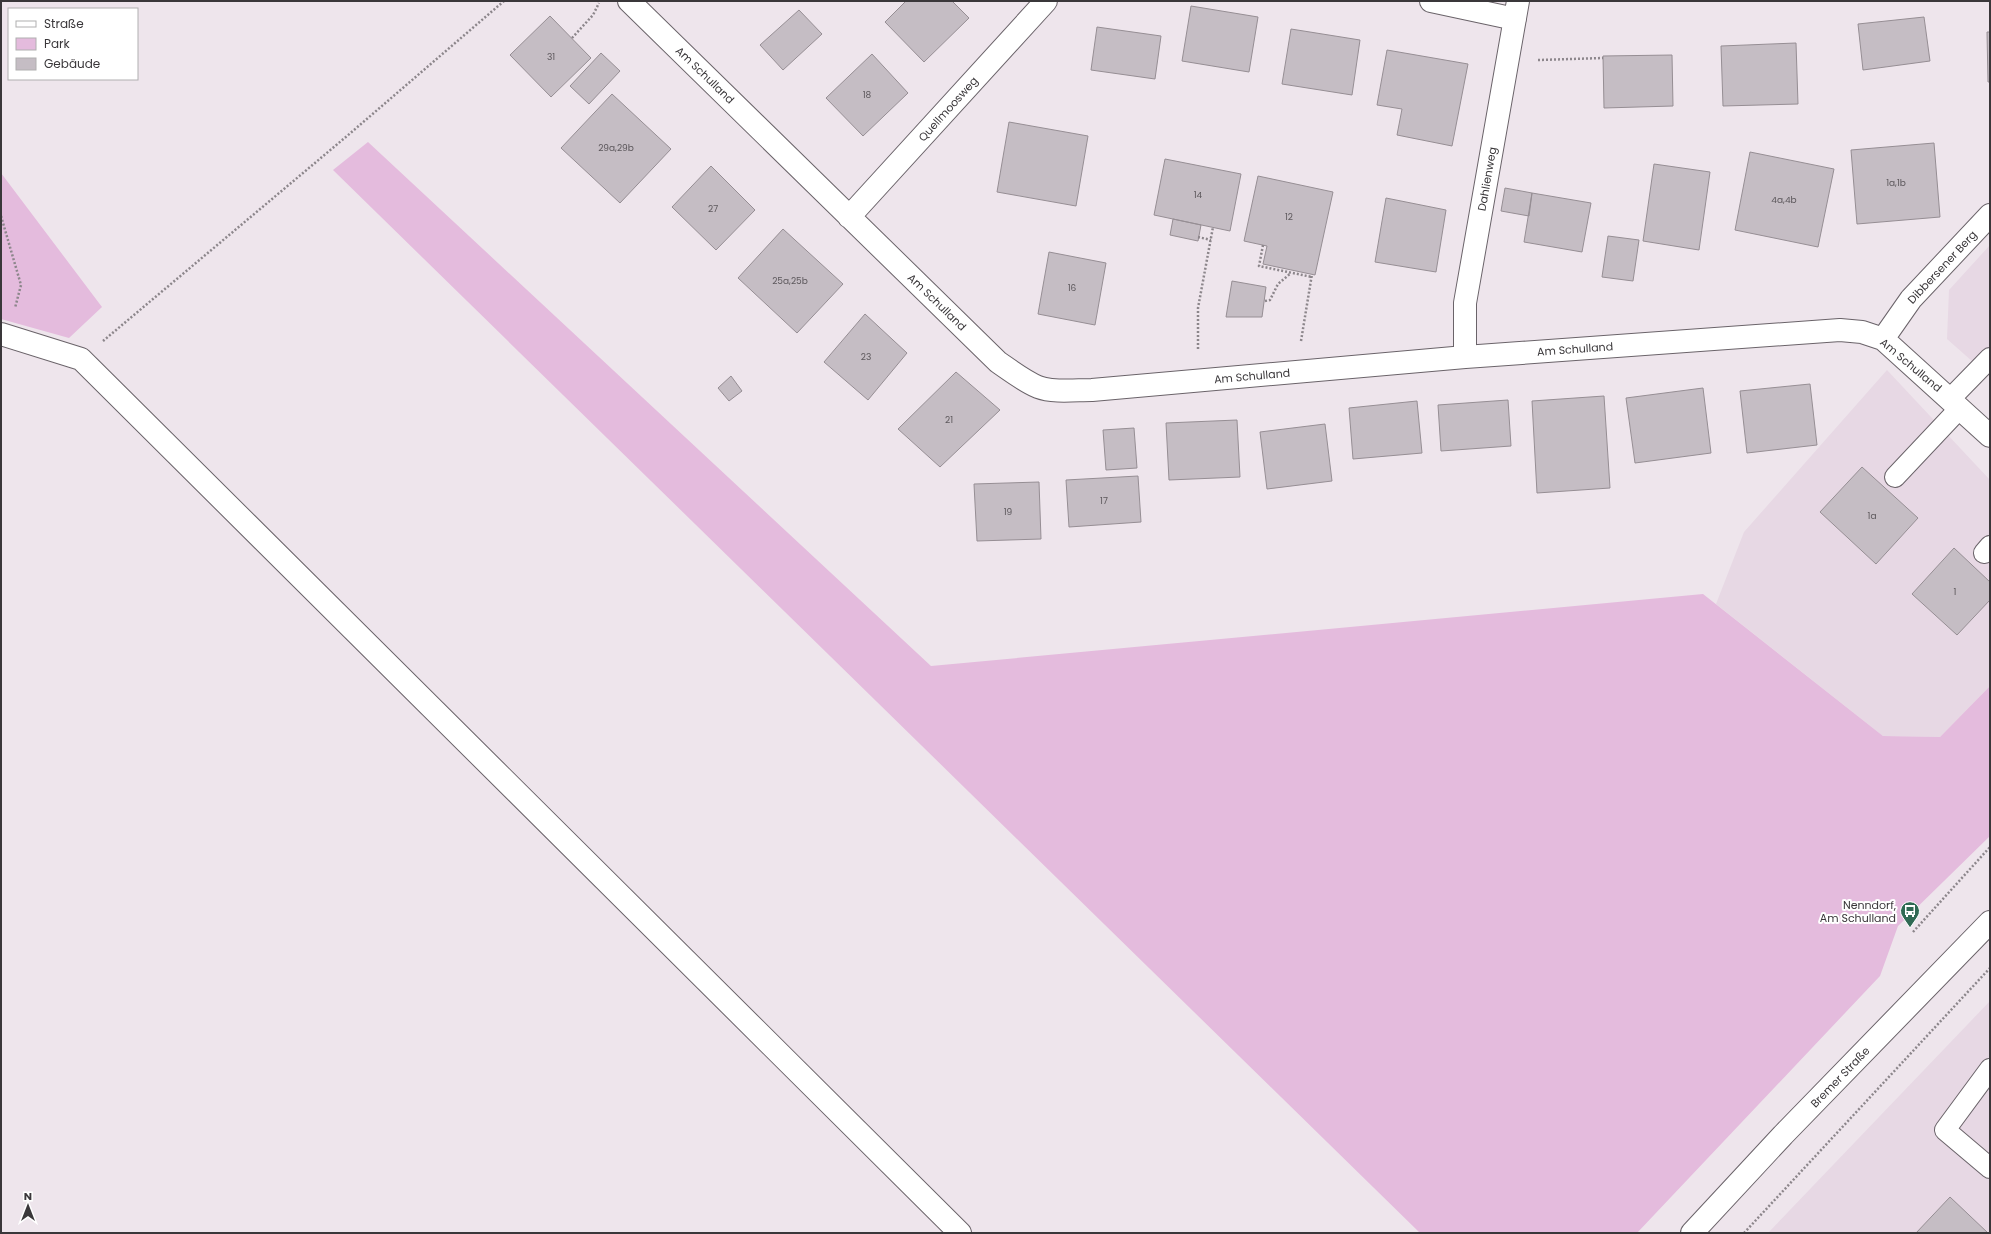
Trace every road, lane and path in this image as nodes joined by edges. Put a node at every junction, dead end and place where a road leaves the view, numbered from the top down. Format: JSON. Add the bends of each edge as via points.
{"nodes":[{"id":1,"x":504,"y":1,"type":"edge"},
{"id":2,"x":600,"y":1,"type":"edge"},
{"id":3,"x":629,"y":1,"type":"edge"},
{"id":4,"x":1046,"y":1,"type":"edge"},
{"id":5,"x":1431,"y":1,"type":"edge"},
{"id":6,"x":1516,"y":10,"type":"edge"},
{"id":7,"x":572,"y":38,"type":"dead end"},
{"id":8,"x":1603,"y":58,"type":"dead end"},
{"id":9,"x":1507,"y":60,"type":"junction"},
{"id":10,"x":1990,"y":215,"type":"edge"},
{"id":11,"x":1,"y":216,"type":"edge"},
{"id":12,"x":850,"y":217,"type":"junction"},
{"id":13,"x":1213,"y":227,"type":"dead end"},
{"id":14,"x":1198,"y":237,"type":"dead end"},
{"id":15,"x":1211,"y":240,"type":"junction"},
{"id":16,"x":1263,"y":245,"type":"dead end"},
{"id":17,"x":1291,"y":273,"type":"junction"},
{"id":18,"x":1265,"y":301,"type":"dead end"},
{"id":19,"x":5,"y":335,"type":"edge"},
{"id":20,"x":1883,"y":340,"type":"junction"},
{"id":21,"x":1301,"y":341,"type":"dead end"},
{"id":22,"x":1198,"y":350,"type":"dead end"},
{"id":23,"x":1465,"y":357,"type":"junction"},
{"id":24,"x":1990,"y":358,"type":"edge"},
{"id":25,"x":81,"y":359,"type":"junction"},
{"id":26,"x":1955,"y":404,"type":"junction"},
{"id":27,"x":1990,"y":436,"type":"edge"},
{"id":28,"x":1895,"y":477,"type":"dead end"},
{"id":29,"x":1990,"y":847,"type":"edge"},
{"id":30,"x":1990,"y":922,"type":"edge"},
{"id":31,"x":1913,"y":932,"type":"dead end"},
{"id":32,"x":1990,"y":968,"type":"edge"},
{"id":33,"x":1990,"y":1069,"type":"edge"},
{"id":34,"x":1990,"y":1168,"type":"edge"},
{"id":35,"x":960,"y":1233,"type":"edge"},
{"id":36,"x":1692,"y":1233,"type":"edge"},
{"id":37,"x":1744,"y":1233,"type":"edge"}],
"edges":[{"from":1,"to":25,"type":"path"},
{"from":2,"to":7,"type":"path","via":[[593,15]]},
{"from":3,"to":12,"type":"street","name":"Am Schulland"},
{"from":4,"to":12,"type":"street","name":"Quellmoosweg"},
{"from":5,"to":6,"type":"street"},
{"from":6,"to":9,"type":"street","name":"Dahlienweg"},
{"from":8,"to":9,"type":"path"},
{"from":9,"to":23,"type":"street","name":"Dahlienweg","via":[[1465,303]]},
{"from":10,"to":20,"type":"street","name":"Dibbersener Berg","via":[[1911,299]]},
{"from":11,"to":19,"type":"path","via":[[21,286]]},
{"from":12,"to":23,"type":"street","name":"Am Schulland","via":[[998,362],[1039,388],[1063,391],[1092,390]]},
{"from":13,"to":15,"type":"path"},
{"from":14,"to":15,"type":"path"},
{"from":15,"to":22,"type":"path","via":[[1198,308]]},
{"from":16,"to":17,"type":"path","via":[[1259,266]]},
{"from":17,"to":18,"type":"path","via":[[1278,284],[1270,300]]},
{"from":17,"to":21,"type":"path","via":[[1312,276]]},
{"from":19,"to":25,"type":"street"},
{"from":20,"to":23,"type":"street","name":"Am Schulland","via":[[1862,332],[1840,330]]},
{"from":20,"to":26,"type":"street","name":"Am Schulland"},
{"from":24,"to":26,"type":"lane"},
{"from":25,"to":35,"type":"street"},
{"from":26,"to":27,"type":"street","name":"Am Schulland"},
{"from":26,"to":28,"type":"lane"},
{"from":29,"to":31,"type":"path"},
{"from":30,"to":36,"type":"street","name":"Bremer Straße","via":[[1783,1135]]},
{"from":32,"to":37,"type":"path"},
{"from":33,"to":34,"type":"lane","via":[[1945,1130]]}]}
